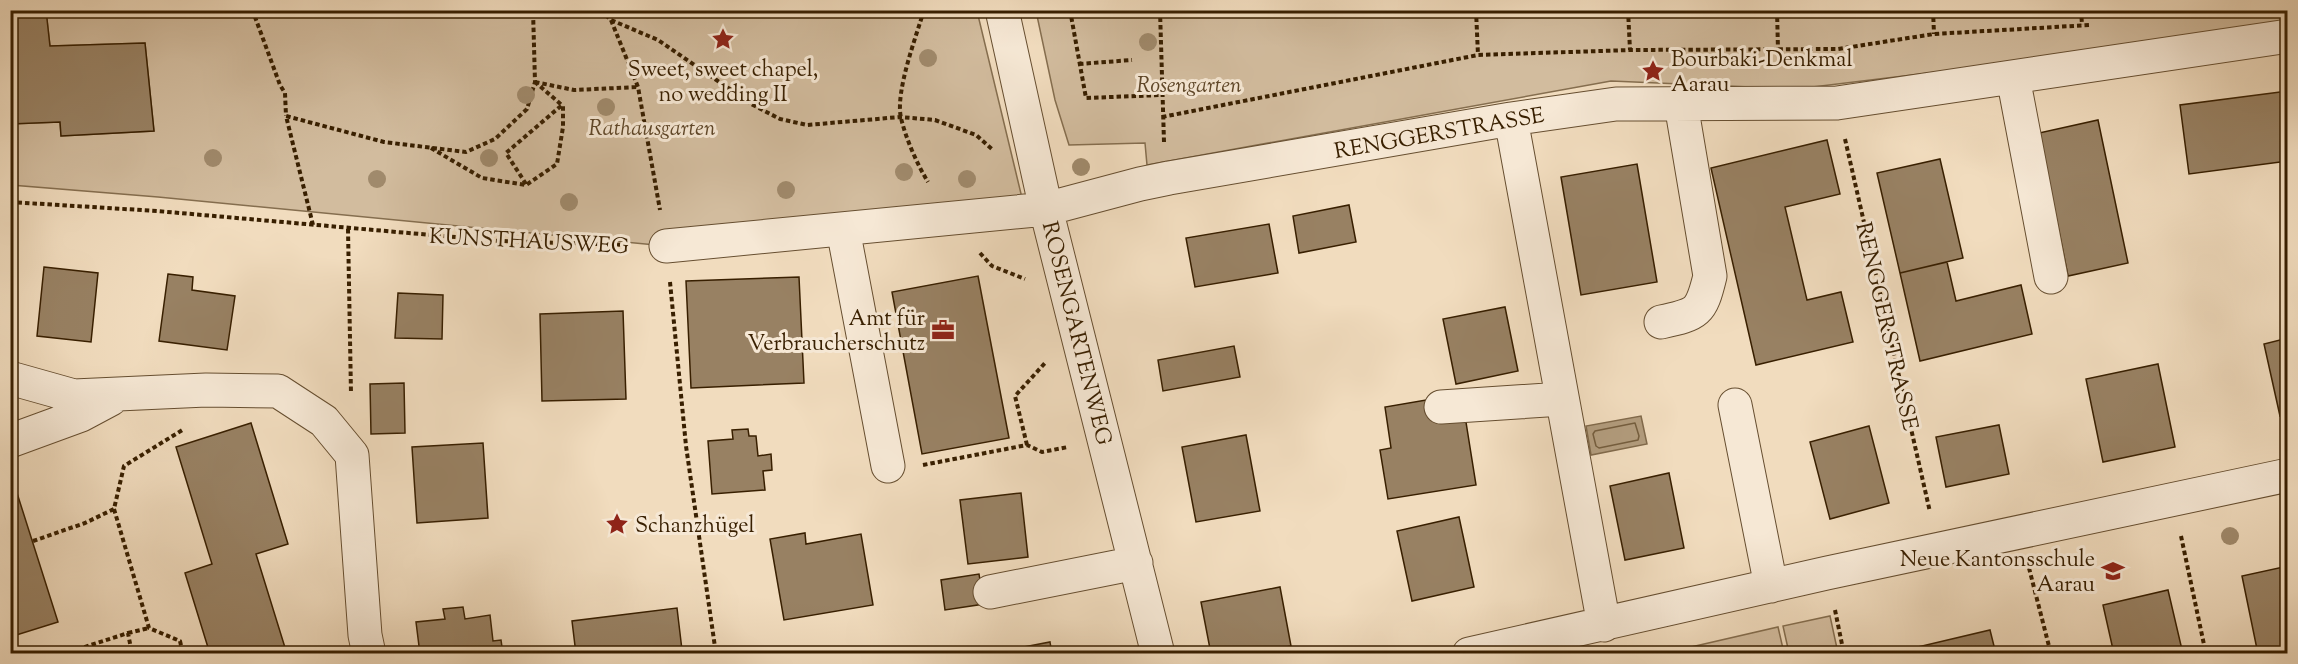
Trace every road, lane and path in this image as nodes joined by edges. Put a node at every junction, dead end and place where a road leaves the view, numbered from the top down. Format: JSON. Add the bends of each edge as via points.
{"nodes":[{"id":1,"x":250,"y":10,"type":"edge"},
{"id":2,"x":543,"y":10,"type":"edge"},
{"id":3,"x":600,"y":10,"type":"edge"},
{"id":4,"x":1002,"y":10,"type":"edge"},
{"id":5,"x":1070,"y":10,"type":"edge"},
{"id":6,"x":1160,"y":10,"type":"edge"},
{"id":7,"x":1476,"y":10,"type":"edge"},
{"id":8,"x":1628,"y":10,"type":"edge"},
{"id":9,"x":1777,"y":10,"type":"edge"},
{"id":10,"x":1933,"y":10,"type":"edge"},
{"id":11,"x":2081,"y":10,"type":"edge"},
{"id":12,"x":533,"y":12,"type":"edge"},
{"id":13,"x":611,"y":20,"type":"junction"},
{"id":14,"x":2082,"y":25,"type":"junction"},
{"id":15,"x":2094,"y":25,"type":"dead end"},
{"id":16,"x":1934,"y":34,"type":"junction"},
{"id":17,"x":2288,"y":36,"type":"edge"},
{"id":18,"x":1630,"y":50,"type":"junction"},
{"id":19,"x":1778,"y":50,"type":"junction"},
{"id":20,"x":1478,"y":55,"type":"junction"},
{"id":21,"x":1132,"y":60,"type":"dead end"},
{"id":22,"x":1079,"y":64,"type":"junction"},
{"id":23,"x":2013,"y":77,"type":"junction"},
{"id":24,"x":535,"y":82,"type":"junction"},
{"id":25,"x":638,"y":87,"type":"junction"},
{"id":26,"x":1161,"y":95,"type":"junction"},
{"id":27,"x":1837,"y":103,"type":"junction"},
{"id":28,"x":1680,"y":104,"type":"junction"},
{"id":29,"x":562,"y":105,"type":"junction"},
{"id":30,"x":286,"y":116,"type":"junction"},
{"id":31,"x":1510,"y":119,"type":"junction"},
{"id":32,"x":427,"y":146,"type":"junction"},
{"id":33,"x":994,"y":151,"type":"dead end"},
{"id":34,"x":526,"y":185,"type":"junction"},
{"id":35,"x":10,"y":202,"type":"edge"},
{"id":36,"x":1046,"y":209,"type":"junction"},
{"id":37,"x":313,"y":225,"type":"junction"},
{"id":38,"x":348,"y":229,"type":"junction"},
{"id":39,"x":843,"y":229,"type":"junction"},
{"id":40,"x":666,"y":246,"type":"junction"},
{"id":41,"x":2051,"y":277,"type":"dead end"},
{"id":42,"x":1661,"y":322,"type":"dead end"},
{"id":43,"x":10,"y":378,"type":"edge"},
{"id":44,"x":118,"y":395,"type":"junction"},
{"id":45,"x":351,"y":395,"type":"dead end"},
{"id":46,"x":1562,"y":399,"type":"junction"},
{"id":47,"x":1735,"y":405,"type":"dead end"},
{"id":48,"x":1441,"y":407,"type":"dead end"},
{"id":49,"x":193,"y":426,"type":"dead end"},
{"id":50,"x":1105,"y":438,"type":"junction"},
{"id":51,"x":10,"y":441,"type":"edge"},
{"id":52,"x":888,"y":466,"type":"joint"},
{"id":53,"x":2288,"y":475,"type":"edge"},
{"id":54,"x":2173,"y":500,"type":"junction"},
{"id":55,"x":114,"y":509,"type":"junction"},
{"id":56,"x":2020,"y":532,"type":"junction"},
{"id":57,"x":33,"y":541,"type":"dead end"},
{"id":58,"x":1938,"y":549,"type":"junction"},
{"id":59,"x":1136,"y":563,"type":"junction"},
{"id":60,"x":1771,"y":586,"type":"junction"},
{"id":61,"x":990,"y":592,"type":"dead end"},
{"id":62,"x":1604,"y":624,"type":"junction"},
{"id":63,"x":149,"y":628,"type":"junction"},
{"id":64,"x":128,"y":633,"type":"junction"},
{"id":65,"x":1514,"y":649,"type":"edge"},
{"id":66,"x":63,"y":654,"type":"edge"},
{"id":67,"x":132,"y":654,"type":"edge"},
{"id":68,"x":183,"y":654,"type":"edge"},
{"id":69,"x":369,"y":654,"type":"edge"},
{"id":70,"x":716,"y":654,"type":"edge"},
{"id":71,"x":1158,"y":654,"type":"edge"},
{"id":72,"x":1469,"y":654,"type":"edge"},
{"id":73,"x":2050,"y":654,"type":"edge"},
{"id":74,"x":2206,"y":654,"type":"edge"}],
"edges":[{"from":1,"to":30,"type":"path","via":[[285,93]]},
{"from":2,"to":12,"type":"path"},
{"from":3,"to":13,"type":"path"},
{"from":4,"to":36,"type":"street","name":"ROSENGARTENWEG"},
{"from":5,"to":22,"type":"path"},
{"from":6,"to":26,"type":"path"},
{"from":7,"to":20,"type":"path"},
{"from":8,"to":18,"type":"path"},
{"from":9,"to":19,"type":"path"},
{"from":10,"to":16,"type":"path"},
{"from":11,"to":14,"type":"path"},
{"from":12,"to":24,"type":"path"},
{"from":13,"to":25,"type":"path"},
{"from":13,"to":33,"type":"path","via":[[658,40],[780,119],[807,125],[900,117],[935,120],[976,135]]},
{"from":14,"to":15,"type":"path"},
{"from":14,"to":16,"type":"path"},
{"from":16,"to":19,"type":"path","via":[[1838,49]]},
{"from":17,"to":23,"type":"street","name":"RENGGERSTRASSE"},
{"from":18,"to":19,"type":"path"},
{"from":18,"to":20,"type":"path"},
{"from":20,"to":26,"type":"path","via":[[1162,117]]},
{"from":21,"to":22,"type":"path"},
{"from":22,"to":26,"type":"path","via":[[1086,98]]},
{"from":23,"to":27,"type":"street","name":"RENGGERSTRASSE"},
{"from":23,"to":41,"type":"street"},
{"from":24,"to":25,"type":"path","via":[[574,90]]},
{"from":24,"to":29,"type":"path"},
{"from":24,"to":32,"type":"path","via":[[527,109],[495,139],[466,152]]},
{"from":25,"to":40,"type":"path"},
{"from":27,"to":28,"type":"street","name":"RENGGERSTRASSE"},
{"from":27,"to":58,"type":"path","name":"RENGGERSTRASSE"},
{"from":28,"to":31,"type":"street","name":"RENGGERSTRASSE","via":[[1616,104]]},
{"from":28,"to":42,"type":"street","via":[[1710,276],[1703,303],[1689,316]]},
{"from":29,"to":34,"type":"path","via":[[557,164]]},
{"from":29,"to":34,"type":"path","via":[[506,153]]},
{"from":30,"to":32,"type":"path","via":[[384,142]]},
{"from":30,"to":37,"type":"path"},
{"from":31,"to":36,"type":"street","name":"RENGGERSTRASSE","via":[[1150,182]]},
{"from":31,"to":46,"type":"street"},
{"from":32,"to":34,"type":"path","via":[[482,178]]},
{"from":35,"to":37,"type":"path","name":"KUNSTHAUSWEG"},
{"from":36,"to":39,"type":"street"},
{"from":36,"to":50,"type":"street","name":"ROSENGARTENWEG"},
{"from":37,"to":38,"type":"path","name":"KUNSTHAUSWEG"},
{"from":38,"to":40,"type":"path","name":"KUNSTHAUSWEG","via":[[500,241]]},
{"from":38,"to":45,"type":"path"},
{"from":39,"to":40,"type":"street"},
{"from":39,"to":52,"type":"street"},
{"from":40,"to":70,"type":"path","via":[[686,446]]},
{"from":43,"to":44,"type":"street","via":[[74,396]]},
{"from":44,"to":51,"type":"street","via":[[81,415]]},
{"from":44,"to":69,"type":"street","via":[[278,391],[324,421],[352,455]]},
{"from":46,"to":48,"type":"street"},
{"from":46,"to":62,"type":"street"},
{"from":47,"to":60,"type":"street"},
{"from":49,"to":55,"type":"path","via":[[124,466]]},
{"from":50,"to":52,"type":"path","via":[[1042,452],[1027,445],[898,469]]},
{"from":50,"to":59,"type":"street","name":"ROSENGARTENWEG"},
{"from":53,"to":54,"type":"street"},
{"from":54,"to":56,"type":"street"},
{"from":54,"to":74,"type":"path"},
{"from":55,"to":57,"type":"path"},
{"from":55,"to":63,"type":"path"},
{"from":56,"to":58,"type":"street"},
{"from":56,"to":73,"type":"path"},
{"from":58,"to":60,"type":"street"},
{"from":59,"to":61,"type":"street"},
{"from":59,"to":71,"type":"street","name":"ROSENGARTENWEG"},
{"from":60,"to":62,"type":"street"},
{"from":62,"to":65,"type":"street"},
{"from":63,"to":64,"type":"path"},
{"from":63,"to":68,"type":"path","via":[[180,641]]},
{"from":64,"to":66,"type":"path"},
{"from":64,"to":67,"type":"path"},
{"from":65,"to":72,"type":"street"}]}
